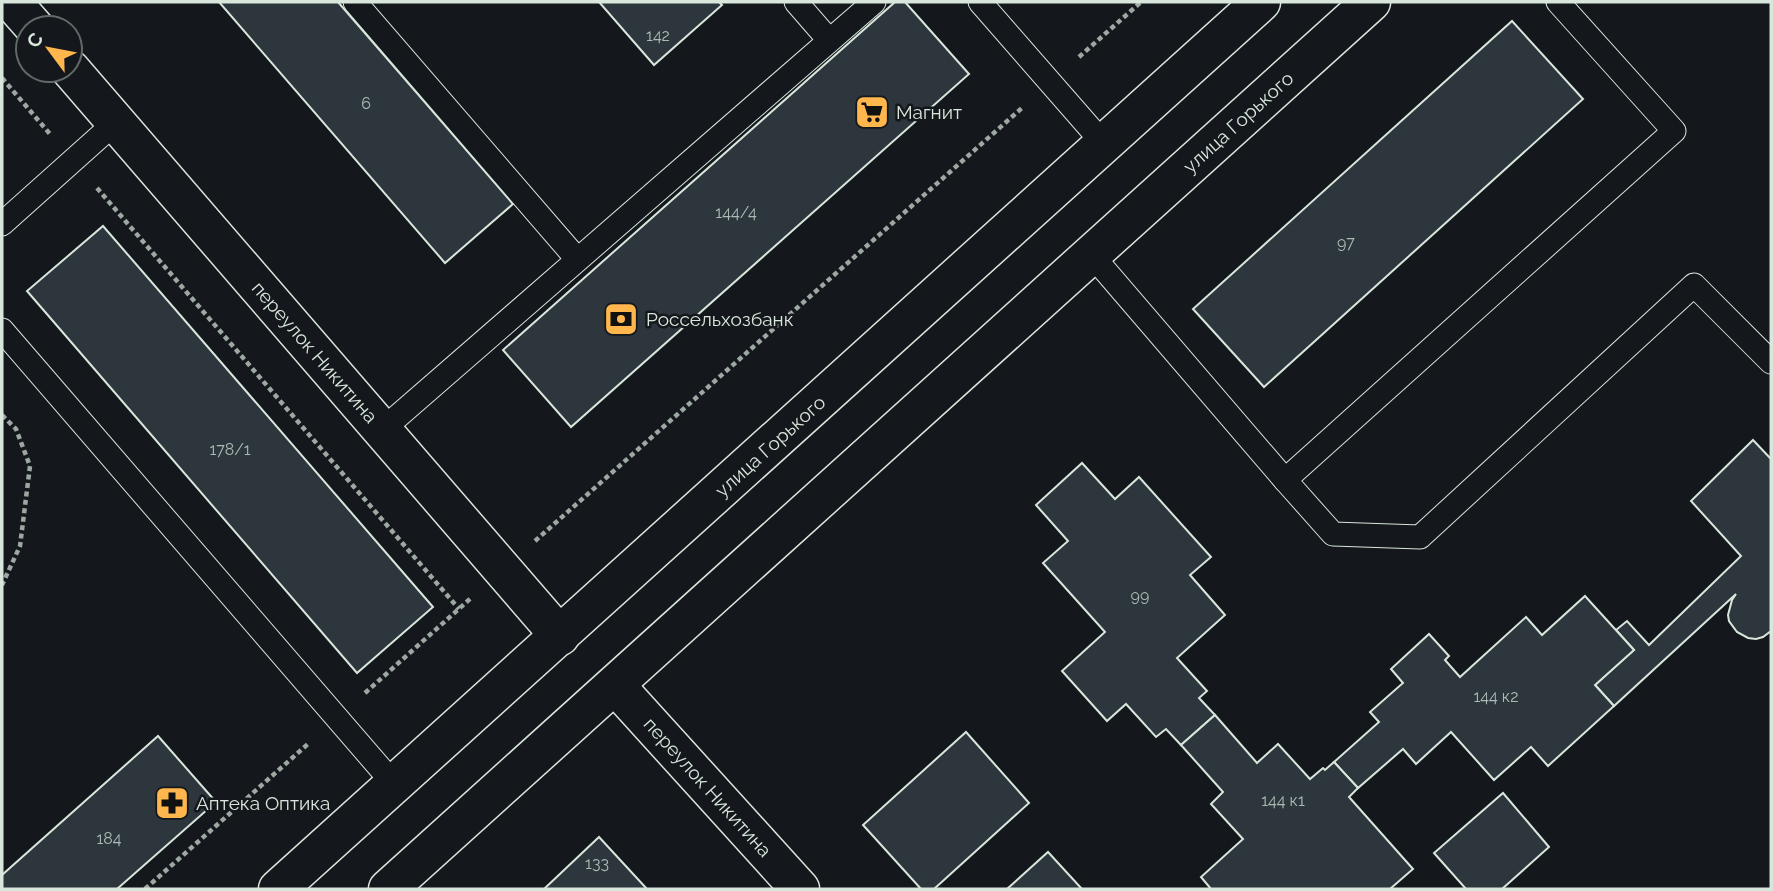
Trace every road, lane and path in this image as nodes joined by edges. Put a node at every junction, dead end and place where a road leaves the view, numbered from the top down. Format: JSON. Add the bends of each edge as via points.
{"nodes":[{"id":1,"x":355,"y":2,"type":"edge"},
{"id":2,"x":796,"y":2,"type":"edge"},
{"id":3,"x":874,"y":2,"type":"edge"},
{"id":4,"x":980,"y":2,"type":"edge"},
{"id":5,"x":1141,"y":2,"type":"edge"},
{"id":6,"x":1261,"y":2,"type":"edge"},
{"id":7,"x":1371,"y":2,"type":"edge"},
{"id":8,"x":1558,"y":2,"type":"edge"},
{"id":9,"x":829,"y":40,"type":"junction"},
{"id":10,"x":2,"y":78,"type":"edge"},
{"id":11,"x":1050,"y":83,"type":"junction"},
{"id":12,"x":83,"y":84,"type":"edge"},
{"id":13,"x":116,"y":122,"type":"junction"},
{"id":14,"x":1104,"y":144,"type":"junction"},
{"id":15,"x":73,"y":160,"type":"junction"},
{"id":16,"x":2,"y":224,"type":"edge"},
{"id":17,"x":1091,"y":254,"type":"junction"},
{"id":18,"x":577,"y":259,"type":"junction"},
{"id":19,"x":2,"y":330,"type":"edge"},
{"id":20,"x":1771,"y":362,"type":"edge"},
{"id":21,"x":2,"y":415,"type":"edge"},
{"id":22,"x":382,"y":430,"type":"junction"},
{"id":23,"x":1285,"y":480,"type":"junction"},
{"id":24,"x":503,"y":570,"type":"junction"},
{"id":25,"x":2,"y":585,"type":"edge"},
{"id":26,"x":459,"y":609,"type":"junction"},
{"id":27,"x":560,"y":636,"type":"junction"},
{"id":28,"x":615,"y":685,"type":"junction"},
{"id":29,"x":337,"y":718,"type":"junction"},
{"id":30,"x":394,"y":784,"type":"junction"},
{"id":31,"x":145,"y":889,"type":"edge"},
{"id":32,"x":278,"y":889,"type":"edge"},
{"id":33,"x":388,"y":889,"type":"edge"},
{"id":34,"x":800,"y":889,"type":"edge"}],
"edges":[{"from":1,"to":18,"type":"lane"},
{"from":2,"to":9,"type":"lane"},
{"from":3,"to":9,"type":"lane"},
{"from":4,"to":11,"type":"lane"},
{"from":5,"to":11,"type":"path"},
{"from":6,"to":14,"type":"main road","name":"улица Горького"},
{"from":7,"to":17,"type":"main road","name":"улица Горького"},
{"from":8,"to":23,"type":"lane","via":[[1674,131]]},
{"from":9,"to":18,"type":"lane"},
{"from":10,"to":15,"type":"path"},
{"from":11,"to":14,"type":"lane"},
{"from":11,"to":24,"type":"path"},
{"from":12,"to":13,"type":"main road","name":"переулок Никитина"},
{"from":13,"to":15,"type":"lane"},
{"from":13,"to":22,"type":"main road","name":"переулок Никитина"},
{"from":14,"to":27,"type":"main road","name":"улица Горького"},
{"from":15,"to":16,"type":"lane"},
{"from":15,"to":26,"type":"path"},
{"from":17,"to":23,"type":"lane"},
{"from":17,"to":28,"type":"main road","name":"улица Горького"},
{"from":18,"to":22,"type":"lane"},
{"from":19,"to":29,"type":"lane"},
{"from":20,"to":23,"type":"lane","via":[[1694,285],[1420,537],[1333,534]]},
{"from":21,"to":25,"type":"path","via":[[16,429],[30,466],[20,546]]},
{"from":22,"to":24,"type":"main road","name":"переулок Никитина"},
{"from":24,"to":26,"type":"path"},
{"from":24,"to":27,"type":"main road","name":"переулок Никитина"},
{"from":26,"to":29,"type":"path"},
{"from":27,"to":30,"type":"main road","name":"улица Горького"},
{"from":28,"to":33,"type":"main road","name":"улица Горького"},
{"from":28,"to":34,"type":"main road","name":"переулок Никитина"},
{"from":29,"to":30,"type":"lane"},
{"from":29,"to":31,"type":"path"},
{"from":30,"to":32,"type":"main road","name":"улица Горького"}]}
